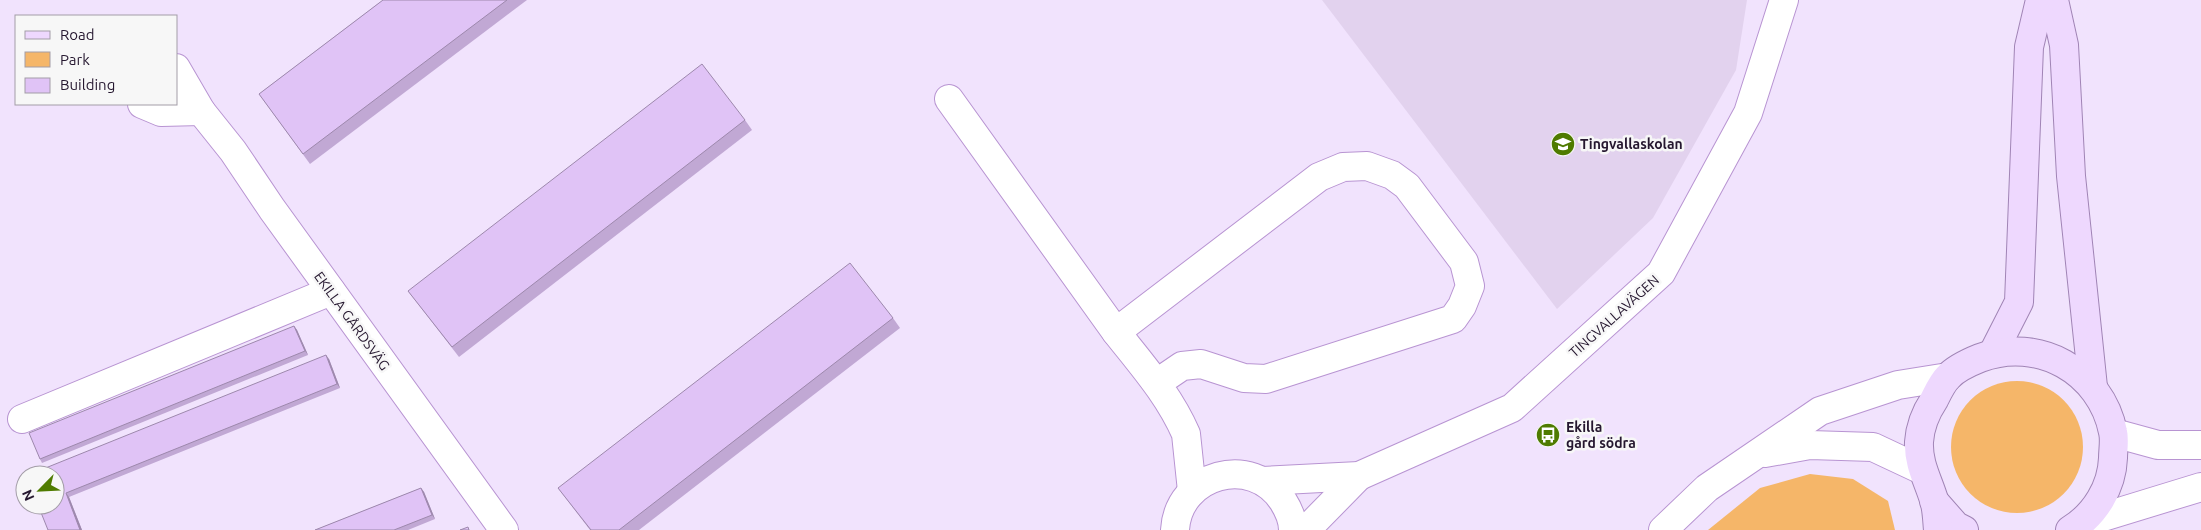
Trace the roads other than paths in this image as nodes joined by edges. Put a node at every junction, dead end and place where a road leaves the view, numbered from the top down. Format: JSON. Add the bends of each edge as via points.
{"nodes":[{"id":1,"x":1784,"y":0,"type":"edge"},
{"id":2,"x":2040,"y":0,"type":"edge"},
{"id":3,"x":2054,"y":0,"type":"edge"},
{"id":4,"x":178,"y":71,"type":"edge"},
{"id":5,"x":949,"y":99,"type":"dead end"},
{"id":6,"x":144,"y":105,"type":"edge"},
{"id":7,"x":201,"y":111,"type":"junction"},
{"id":8,"x":331,"y":291,"type":"junction"},
{"id":9,"x":1116,"y":332,"type":"junction"},
{"id":10,"x":1993,"y":354,"type":"junction"},
{"id":11,"x":1948,"y":377,"type":"junction"},
{"id":12,"x":1157,"y":383,"type":"junction"},
{"id":13,"x":2093,"y":387,"type":"junction"},
{"id":14,"x":22,"y":420,"type":"dead end"},
{"id":15,"x":2114,"y":433,"type":"junction"},
{"id":16,"x":1186,"y":434,"type":"junction"},
{"id":17,"x":2201,"y":445,"type":"edge"},
{"id":18,"x":1756,"y":455,"type":"junction"},
{"id":19,"x":1922,"y":470,"type":"junction"},
{"id":20,"x":1226,"y":474,"type":"junction"},
{"id":21,"x":1359,"y":476,"type":"junction"},
{"id":22,"x":1263,"y":481,"type":"junction"},
{"id":23,"x":2201,"y":487,"type":"edge"},
{"id":24,"x":1192,"y":491,"type":"junction"},
{"id":25,"x":1934,"y":501,"type":"junction"},
{"id":26,"x":1171,"y":526,"type":"edge"},
{"id":27,"x":2075,"y":527,"type":"edge"},
{"id":28,"x":504,"y":530,"type":"edge"},
{"id":29,"x":1292,"y":530,"type":"edge"},
{"id":30,"x":1306,"y":530,"type":"edge"},
{"id":31,"x":1663,"y":530,"type":"edge"},
{"id":32,"x":1938,"y":530,"type":"edge"},
{"id":33,"x":1964,"y":530,"type":"edge"}],
"edges":[{"from":1,"to":21,"type":"street","name":"TINGVALLAVÄGEN","via":[[1748,113],[1661,273],[1512,408]]},
{"from":2,"to":10,"type":"main road","via":[[2029,46],[2019,302]]},
{"from":3,"to":13,"type":"main road","via":[[2064,45],[2071,176]]},
{"from":4,"to":7,"type":"street","name":"EKILLA GÅRDSVÄG"},
{"from":5,"to":9,"type":"street"},
{"from":6,"to":7,"type":"street","via":[[161,112]]},
{"from":7,"to":8,"type":"street","name":"EKILLA GÅRDSVÄG"},
{"from":8,"to":14,"type":"street"},
{"from":8,"to":28,"type":"street","name":"EKILLA GÅRDSVÄG"},
{"from":9,"to":12,"type":"street"},
{"from":9,"to":12,"type":"street","via":[[1319,177],[1343,168],[1367,166],[1392,175],[1407,186],[1464,262],[1470,286],[1462,306],[1452,319],[1266,379],[1244,378],[1201,364],[1182,366]]},
{"from":10,"to":11,"type":"main road","via":[[1968,363]]},
{"from":10,"to":13,"type":"main road","via":[[2028,351],[2052,357],[2075,370]]},
{"from":11,"to":18,"type":"street","via":[[1898,385],[1820,411]]},
{"from":11,"to":19,"type":"main road","via":[[1926,414],[1919,442]]},
{"from":12,"to":16,"type":"street"},
{"from":13,"to":15,"type":"main road","via":[[2106,406]]},
{"from":15,"to":17,"type":"street","via":[[2158,445]]},
{"from":15,"to":27,"type":"main road","via":[[2112,472],[2101,500]]},
{"from":16,"to":20,"type":"street"},
{"from":16,"to":24,"type":"street"},
{"from":18,"to":19,"type":"street","via":[[1810,445],[1873,446]]},
{"from":18,"to":31,"type":"street","via":[[1707,488]]},
{"from":19,"to":25,"type":"main road"},
{"from":20,"to":22,"type":"street"},
{"from":20,"to":24,"type":"street"},
{"from":21,"to":22,"type":"street"},
{"from":21,"to":30,"type":"street"},
{"from":22,"to":29,"type":"street","via":[[1287,508]]},
{"from":23,"to":27,"type":"street"},
{"from":24,"to":26,"type":"street"},
{"from":25,"to":32,"type":"main road"},
{"from":25,"to":33,"type":"main road","via":[[1956,526]]}]}
